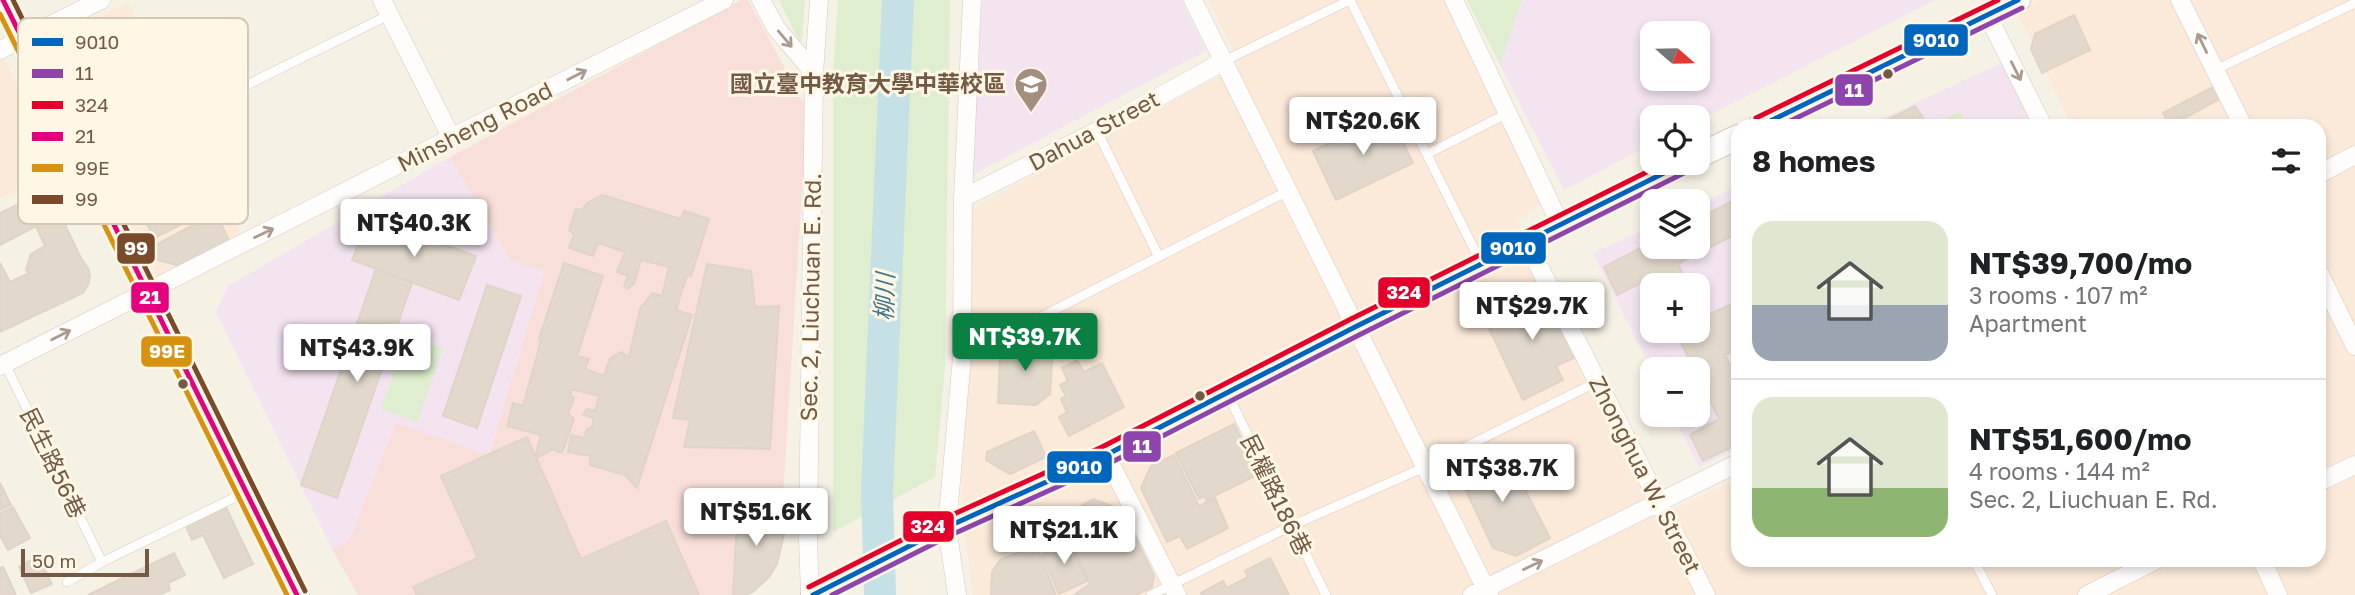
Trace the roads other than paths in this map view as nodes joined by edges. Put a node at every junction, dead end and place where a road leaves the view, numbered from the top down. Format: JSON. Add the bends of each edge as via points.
{"nodes":[{"id":1,"x":4,"y":0,"type":"edge"},
{"id":2,"x":101,"y":0,"type":"edge"},
{"id":3,"x":724,"y":0,"type":"edge"},
{"id":4,"x":761,"y":0,"type":"edge"},
{"id":5,"x":820,"y":0,"type":"edge"},
{"id":6,"x":972,"y":0,"type":"edge"},
{"id":7,"x":1193,"y":0,"type":"edge"},
{"id":8,"x":1350,"y":0,"type":"edge"},
{"id":9,"x":1454,"y":0,"type":"edge"},
{"id":10,"x":2018,"y":0,"type":"edge"},
{"id":11,"x":2180,"y":0,"type":"edge"},
{"id":12,"x":2355,"y":3,"type":"edge"},
{"id":13,"x":385,"y":7,"type":"edge"},
{"id":14,"x":1988,"y":16,"type":"junction"},
{"id":15,"x":64,"y":18,"type":"edge"},
{"id":16,"x":18,"y":28,"type":"edge"},
{"id":17,"x":18,"y":41,"type":"edge"},
{"id":18,"x":0,"y":50,"type":"edge"},
{"id":19,"x":1224,"y":61,"type":"junction"},
{"id":20,"x":2215,"y":70,"type":"junction"},
{"id":21,"x":814,"y":73,"type":"junction"},
{"id":22,"x":248,"y":79,"type":"edge"},
{"id":23,"x":1508,"y":113,"type":"junction"},
{"id":24,"x":1775,"y":119,"type":"edge"},
{"id":25,"x":2040,"y":119,"type":"edge"},
{"id":26,"x":2240,"y":119,"type":"edge"},
{"id":27,"x":1097,"y":131,"type":"junction"},
{"id":28,"x":452,"y":139,"type":"junction"},
{"id":29,"x":1731,"y":140,"type":"edge"},
{"id":30,"x":1710,"y":150,"type":"edge"},
{"id":31,"x":1427,"y":153,"type":"junction"},
{"id":32,"x":2355,"y":155,"type":"edge"},
{"id":33,"x":2326,"y":170,"type":"edge"},
{"id":34,"x":1661,"y":175,"type":"edge"},
{"id":35,"x":1288,"y":191,"type":"junction"},
{"id":36,"x":963,"y":198,"type":"junction"},
{"id":37,"x":113,"y":224,"type":"edge"},
{"id":38,"x":1561,"y":226,"type":"junction"},
{"id":39,"x":1527,"y":243,"type":"junction"},
{"id":40,"x":1159,"y":257,"type":"junction"},
{"id":41,"x":1481,"y":265,"type":"junction"},
{"id":42,"x":146,"y":291,"type":"junction"},
{"id":43,"x":2326,"y":303,"type":"edge"},
{"id":44,"x":1355,"y":327,"type":"junction"},
{"id":45,"x":2355,"y":346,"type":"edge"},
{"id":46,"x":961,"y":357,"type":"junction"},
{"id":47,"x":2,"y":365,"type":"edge"},
{"id":48,"x":1597,"y":382,"type":"junction"},
{"id":49,"x":1227,"y":394,"type":"junction"},
{"id":50,"x":1107,"y":455,"type":"junction"},
{"id":51,"x":1731,"y":466,"type":"edge"},
{"id":52,"x":2355,"y":466,"type":"edge"},
{"id":53,"x":1425,"y":467,"type":"junction"},
{"id":54,"x":2326,"y":479,"type":"edge"},
{"id":55,"x":245,"y":492,"type":"junction"},
{"id":56,"x":1660,"y":501,"type":"junction"},
{"id":57,"x":1291,"y":526,"type":"junction"},
{"id":58,"x":947,"y":527,"type":"junction"},
{"id":59,"x":102,"y":562,"type":"junction"},
{"id":60,"x":1978,"y":567,"type":"edge"},
{"id":61,"x":2137,"y":567,"type":"edge"},
{"id":62,"x":2265,"y":567,"type":"edge"},
{"id":63,"x":67,"y":582,"type":"dead end"},
{"id":64,"x":1174,"y":590,"type":"edge"},
{"id":65,"x":1482,"y":593,"type":"edge"},
{"id":66,"x":297,"y":595,"type":"edge"},
{"id":67,"x":812,"y":595,"type":"edge"},
{"id":68,"x":957,"y":595,"type":"edge"},
{"id":69,"x":1151,"y":595,"type":"edge"},
{"id":70,"x":1326,"y":595,"type":"edge"},
{"id":71,"x":1706,"y":595,"type":"edge"},
{"id":72,"x":1992,"y":595,"type":"edge"},
{"id":73,"x":2087,"y":595,"type":"edge"},
{"id":74,"x":2278,"y":595,"type":"edge"}],
"edges":[{"from":1,"to":16,"type":"main road"},
{"from":2,"to":15,"type":"street"},
{"from":28,"to":3,"type":"street","name":"Minsheng Road","one_way":true},
{"from":4,"to":21,"type":"street","one_way":true,"via":[[776,28]]},
{"from":5,"to":21,"type":"street","name":"Sec. 2, Liuchuan E. Rd."},
{"from":6,"to":36,"type":"street"},
{"from":7,"to":19,"type":"street"},
{"from":8,"to":19,"type":"lane"},
{"from":8,"to":31,"type":"lane"},
{"from":9,"to":23,"type":"street"},
{"from":10,"to":14,"type":"main road"},
{"from":20,"to":11,"type":"street","one_way":true},
{"from":12,"to":20,"type":"lane"},
{"from":13,"to":22,"type":"lane"},
{"from":13,"to":28,"type":"street"},
{"from":14,"to":24,"type":"main road"},
{"from":14,"to":25,"type":"street","one_way":true},
{"from":17,"to":18,"type":"street"},
{"from":19,"to":27,"type":"street","name":"Dahua Street"},
{"from":19,"to":35,"type":"street"},
{"from":20,"to":26,"type":"street"},
{"from":21,"to":67,"type":"street","name":"Sec. 2, Liuchuan E. Rd.","via":[[808,538]]},
{"from":23,"to":31,"type":"lane"},
{"from":23,"to":38,"type":"street"},
{"from":27,"to":36,"type":"street","name":"Dahua Street"},
{"from":27,"to":40,"type":"lane"},
{"from":42,"to":28,"type":"street","name":"Minsheng Road","one_way":true},
{"from":29,"to":30,"type":"main road"},
{"from":31,"to":41,"type":"lane"},
{"from":32,"to":33,"type":"street"},
{"from":34,"to":38,"type":"main road"},
{"from":35,"to":40,"type":"lane"},
{"from":35,"to":44,"type":"street"},
{"from":36,"to":46,"type":"street"},
{"from":37,"to":42,"type":"main road"},
{"from":38,"to":39,"type":"main road"},
{"from":39,"to":41,"type":"main road"},
{"from":39,"to":48,"type":"street","name":"Zhonghua W. Street"},
{"from":40,"to":46,"type":"lane"},
{"from":41,"to":44,"type":"main road"},
{"from":47,"to":42,"type":"street","name":"Minsheng Road","one_way":true},
{"from":42,"to":55,"type":"main road"},
{"from":43,"to":45,"type":"street"},
{"from":44,"to":49,"type":"main road"},
{"from":44,"to":53,"type":"street"},
{"from":46,"to":58,"type":"street"},
{"from":47,"to":59,"type":"lane","name":"民生路56巷"},
{"from":48,"to":53,"type":"lane"},
{"from":48,"to":56,"type":"street","name":"Zhonghua W. Street"},
{"from":49,"to":50,"type":"main road"},
{"from":49,"to":57,"type":"lane","name":"民權路186巷"},
{"from":50,"to":58,"type":"main road"},
{"from":50,"to":64,"type":"street"},
{"from":51,"to":56,"type":"street"},
{"from":52,"to":54,"type":"street"},
{"from":53,"to":57,"type":"lane"},
{"from":53,"to":65,"type":"street"},
{"from":55,"to":59,"type":"lane"},
{"from":55,"to":66,"type":"main road"},
{"from":65,"to":56,"type":"street","one_way":true},
{"from":56,"to":71,"type":"street","name":"Zhonghua W. Street"},
{"from":57,"to":64,"type":"lane"},
{"from":57,"to":70,"type":"lane","name":"民權路186巷"},
{"from":58,"to":67,"type":"main road"},
{"from":58,"to":68,"type":"street"},
{"from":59,"to":63,"type":"lane"},
{"from":60,"to":72,"type":"lane"},
{"from":61,"to":73,"type":"street"},
{"from":62,"to":74,"type":"street"},
{"from":64,"to":69,"type":"lane"}]}
